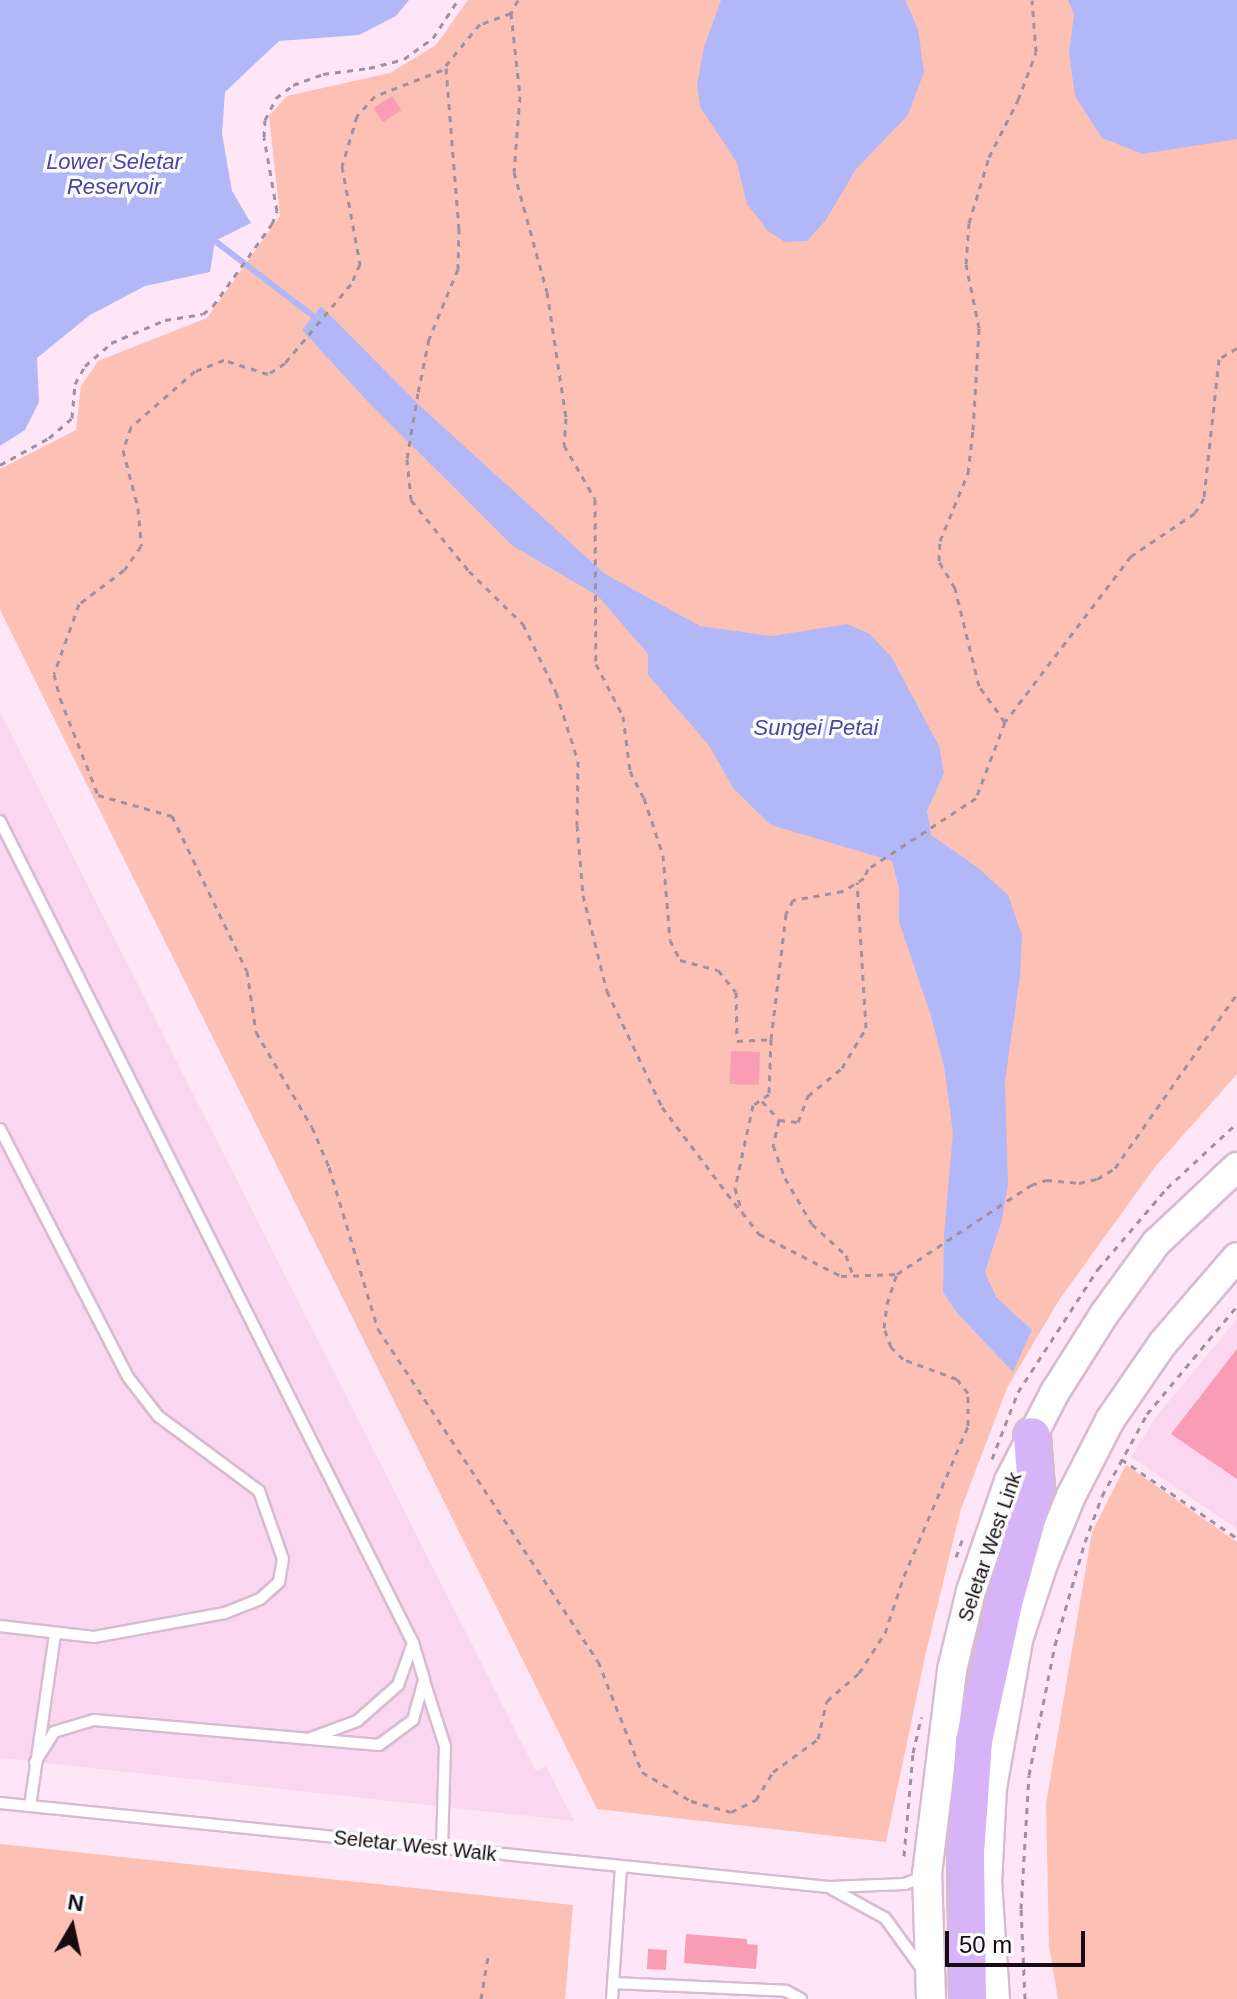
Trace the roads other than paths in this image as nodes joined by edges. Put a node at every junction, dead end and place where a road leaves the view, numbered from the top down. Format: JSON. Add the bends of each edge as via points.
{"nodes":[{"id":1,"x":0,"y":821,"type":"edge"},
{"id":2,"x":0,"y":1129,"type":"edge"},
{"id":3,"x":1237,"y":1167,"type":"edge"},
{"id":4,"x":1237,"y":1257,"type":"edge"},
{"id":5,"x":1032,"y":1436,"type":"junction"},
{"id":6,"x":0,"y":1626,"type":"edge"},
{"id":7,"x":55,"y":1635,"type":"junction"},
{"id":8,"x":413,"y":1643,"type":"junction"},
{"id":9,"x":424,"y":1680,"type":"junction"},
{"id":10,"x":306,"y":1740,"type":"junction"},
{"id":11,"x":35,"y":1762,"type":"junction"},
{"id":12,"x":0,"y":1803,"type":"edge"},
{"id":13,"x":30,"y":1806,"type":"junction"},
{"id":14,"x":442,"y":1849,"type":"junction"},
{"id":15,"x":621,"y":1866,"type":"junction"},
{"id":16,"x":927,"y":1874,"type":"junction"},
{"id":17,"x":829,"y":1887,"type":"junction"},
{"id":18,"x":613,"y":1983,"type":"junction"},
{"id":19,"x":929,"y":1988,"type":"edge"},
{"id":20,"x":612,"y":1999,"type":"edge"},
{"id":21,"x":801,"y":1999,"type":"edge"},
{"id":22,"x":968,"y":1999,"type":"edge"},
{"id":23,"x":995,"y":1999,"type":"edge"}],
"edges":[{"from":1,"to":8,"type":"lane"},
{"from":2,"to":7,"type":"lane","via":[[128,1377],[158,1416],[259,1491],[283,1559],[279,1582],[260,1599],[225,1613],[94,1637]]},
{"from":3,"to":5,"type":"main road","name":"Seletar West Link","via":[[1156,1243],[1105,1313]]},
{"from":4,"to":23,"type":"main road","via":[[1163,1343],[1110,1420],[1071,1496],[1018,1640],[992,1788],[987,1883]]},
{"from":5,"to":16,"type":"main road","name":"Seletar West Link","via":[[1009,1481],[961,1631]]},
{"from":5,"to":22,"type":"highway","via":[[1036,1488],[974,1741],[966,1853]]},
{"from":6,"to":7,"type":"lane"},
{"from":7,"to":11,"type":"lane"},
{"from":8,"to":9,"type":"lane"},
{"from":8,"to":10,"type":"lane","via":[[398,1685],[357,1721]]},
{"from":9,"to":10,"type":"lane","via":[[413,1720],[379,1745]]},
{"from":9,"to":14,"type":"lane","via":[[445,1746]]},
{"from":10,"to":11,"type":"lane","via":[[94,1720],[54,1732]]},
{"from":11,"to":13,"type":"lane"},
{"from":12,"to":13,"type":"lane","name":"Seletar West Walk"},
{"from":13,"to":14,"type":"lane","name":"Seletar West Walk"},
{"from":14,"to":15,"type":"lane","name":"Seletar West Walk"},
{"from":15,"to":17,"type":"lane","name":"Seletar West Walk"},
{"from":15,"to":18,"type":"lane"},
{"from":16,"to":17,"type":"lane","name":"Seletar West Walk","via":[[905,1884]]},
{"from":16,"to":19,"type":"main road","name":"Seletar West Link"},
{"from":17,"to":19,"type":"lane","name":"Seletar West Walk","via":[[885,1918]]},
{"from":18,"to":20,"type":"lane"},
{"from":18,"to":21,"type":"lane","via":[[786,1991]]}]}
